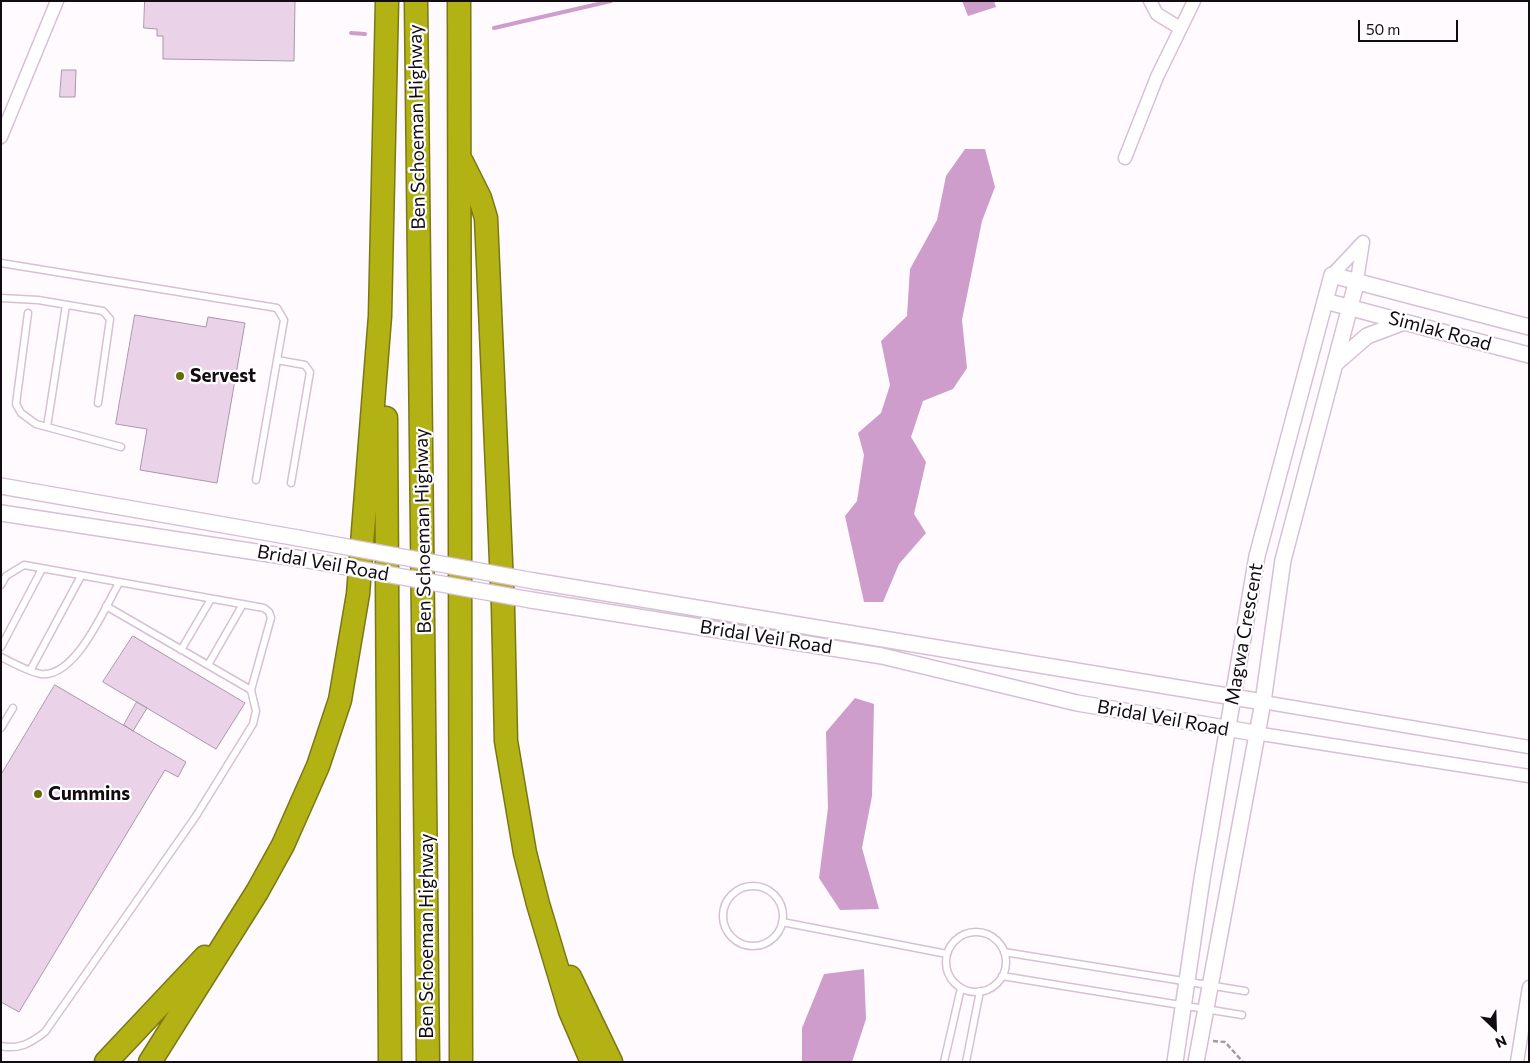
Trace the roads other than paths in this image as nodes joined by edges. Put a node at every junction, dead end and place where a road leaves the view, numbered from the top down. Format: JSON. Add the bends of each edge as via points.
{"nodes":[{"id":1,"x":56,"y":1,"type":"edge"},
{"id":2,"x":388,"y":1,"type":"edge"},
{"id":3,"x":416,"y":1,"type":"edge"},
{"id":4,"x":459,"y":1,"type":"edge"},
{"id":5,"x":1150,"y":1,"type":"edge"},
{"id":6,"x":1194,"y":1,"type":"edge"},
{"id":7,"x":1180,"y":28,"type":"junction"},
{"id":8,"x":1,"y":137,"type":"edge"},
{"id":9,"x":1125,"y":158,"type":"dead end"},
{"id":10,"x":460,"y":159,"type":"junction"},
{"id":11,"x":383,"y":238,"type":"junction"},
{"id":12,"x":1,"y":263,"type":"edge"},
{"id":13,"x":1332,"y":275,"type":"junction"},
{"id":14,"x":1357,"y":280,"type":"junction"},
{"id":15,"x":1,"y":298,"type":"edge"},
{"id":16,"x":1325,"y":301,"type":"junction"},
{"id":17,"x":66,"y":305,"type":"junction"},
{"id":18,"x":1350,"y":308,"type":"junction"},
{"id":19,"x":28,"y":313,"type":"dead end"},
{"id":20,"x":1404,"y":322,"type":"junction"},
{"id":21,"x":1529,"y":327,"type":"edge"},
{"id":22,"x":1529,"y":355,"type":"edge"},
{"id":23,"x":277,"y":360,"type":"junction"},
{"id":24,"x":1335,"y":364,"type":"junction"},
{"id":25,"x":98,"y":403,"type":"dead end"},
{"id":26,"x":47,"y":427,"type":"junction"},
{"id":27,"x":121,"y":447,"type":"dead end"},
{"id":28,"x":1,"y":478,"type":"edge"},
{"id":29,"x":256,"y":480,"type":"dead end"},
{"id":30,"x":291,"y":483,"type":"dead end"},
{"id":31,"x":1,"y":486,"type":"edge"},
{"id":32,"x":131,"y":508,"type":"junction"},
{"id":33,"x":1,"y":513,"type":"edge"},
{"id":34,"x":42,"y":569,"type":"junction"},
{"id":35,"x":81,"y":576,"type":"junction"},
{"id":36,"x":119,"y":583,"type":"junction"},
{"id":37,"x":1,"y":585,"type":"edge"},
{"id":38,"x":211,"y":599,"type":"junction"},
{"id":39,"x":243,"y":604,"type":"junction"},
{"id":40,"x":106,"y":606,"type":"junction"},
{"id":41,"x":1,"y":647,"type":"edge"},
{"id":42,"x":182,"y":650,"type":"junction"},
{"id":43,"x":1,"y":657,"type":"edge"},
{"id":44,"x":208,"y":665,"type":"junction"},
{"id":45,"x":31,"y":670,"type":"junction"},
{"id":46,"x":251,"y":690,"type":"junction"},
{"id":47,"x":1234,"y":697,"type":"junction"},
{"id":48,"x":1263,"y":702,"type":"junction"},
{"id":49,"x":13,"y":708,"type":"dead end"},
{"id":50,"x":1,"y":728,"type":"edge"},
{"id":51,"x":1228,"y":729,"type":"junction"},
{"id":52,"x":1255,"y":733,"type":"junction"},
{"id":53,"x":1529,"y":747,"type":"edge"},
{"id":54,"x":1529,"y":776,"type":"edge"},
{"id":55,"x":257,"y":892,"type":"junction"},
{"id":56,"x":782,"y":922,"type":"junction"},
{"id":57,"x":548,"y":934,"type":"junction"},
{"id":58,"x":1004,"y":952,"type":"junction"},
{"id":59,"x":947,"y":954,"type":"junction"},
{"id":60,"x":1002,"y":976,"type":"junction"},
{"id":61,"x":1188,"y":982,"type":"junction"},
{"id":62,"x":1210,"y":986,"type":"junction"},
{"id":63,"x":1529,"y":987,"type":"edge"},
{"id":64,"x":962,"y":988,"type":"junction"},
{"id":65,"x":980,"y":991,"type":"junction"},
{"id":66,"x":1245,"y":991,"type":"dead end"},
{"id":67,"x":1184,"y":1005,"type":"junction"},
{"id":68,"x":1206,"y":1009,"type":"junction"},
{"id":69,"x":1242,"y":1015,"type":"dead end"},
{"id":70,"x":1,"y":1046,"type":"edge"},
{"id":71,"x":106,"y":1062,"type":"edge"},
{"id":72,"x":150,"y":1062,"type":"edge"},
{"id":73,"x":390,"y":1062,"type":"edge"},
{"id":74,"x":428,"y":1062,"type":"edge"},
{"id":75,"x":461,"y":1062,"type":"edge"},
{"id":76,"x":592,"y":1062,"type":"edge"},
{"id":77,"x":611,"y":1062,"type":"edge"},
{"id":78,"x":944,"y":1062,"type":"edge"},
{"id":79,"x":966,"y":1062,"type":"edge"},
{"id":80,"x":1175,"y":1062,"type":"edge"},
{"id":81,"x":1196,"y":1062,"type":"edge"},
{"id":82,"x":1517,"y":1062,"type":"edge"}],
"edges":[{"from":1,"to":8,"type":"street"},
{"from":2,"to":11,"type":"highway"},
{"from":3,"to":74,"type":"highway","name":"Ben Schoeman Highway"},
{"from":4,"to":10,"type":"highway","name":"Ben Schoeman Highway"},
{"from":5,"to":7,"type":"street","via":[[1157,14]]},
{"from":6,"to":7,"type":"street"},
{"from":7,"to":9,"type":"street"},
{"from":10,"to":57,"type":"highway","via":[[480,198],[486,218],[506,741],[525,853]]},
{"from":10,"to":75,"type":"highway","name":"Ben Schoeman Highway"},
{"from":11,"to":55,"type":"highway","via":[[358,594],[340,700],[318,766],[283,846]]},
{"from":11,"to":73,"type":"highway","via":[[388,528]]},
{"from":12,"to":23,"type":"lane","via":[[277,308],[284,320]]},
{"from":13,"to":14,"type":"street","name":"Simlak Road"},
{"from":13,"to":14,"type":"street","via":[[1363,242]]},
{"from":13,"to":16,"type":"street","name":"Magwa Crescent"},
{"from":14,"to":18,"type":"street","name":"Magwa Crescent"},
{"from":14,"to":21,"type":"street","name":"Simlak Road"},
{"from":15,"to":17,"type":"lane"},
{"from":16,"to":18,"type":"street","name":"Simlak Road"},
{"from":16,"to":47,"type":"street","name":"Magwa Crescent","via":[[1257,556]]},
{"from":17,"to":25,"type":"lane","via":[[103,311],[110,319]]},
{"from":17,"to":26,"type":"lane"},
{"from":18,"to":20,"type":"street","name":"Simlak Road"},
{"from":18,"to":24,"type":"street","name":"Magwa Crescent"},
{"from":19,"to":26,"type":"lane","via":[[16,404],[28,420]]},
{"from":20,"to":22,"type":"street","name":"Simlak Road"},
{"from":20,"to":24,"type":"street","via":[[1367,336]]},
{"from":23,"to":29,"type":"lane"},
{"from":23,"to":30,"type":"lane","via":[[305,365],[310,372]]},
{"from":24,"to":48,"type":"street","name":"Magwa Crescent","via":[[1283,560]]},
{"from":26,"to":27,"type":"lane"},
{"from":28,"to":32,"type":"street"},
{"from":31,"to":32,"type":"street","name":"Bridal Veil Road"},
{"from":32,"to":47,"type":"street","name":"Bridal Veil Road","bridge":true,"via":[[534,581]]},
{"from":33,"to":51,"type":"street","name":"Bridal Veil Road","bridge":true,"via":[[302,559],[531,600],[882,656],[1077,703]]},
{"from":34,"to":35,"type":"lane"},
{"from":34,"to":37,"type":"lane","via":[[17,568],[6,576]]},
{"from":34,"to":41,"type":"lane"},
{"from":35,"to":36,"type":"lane"},
{"from":35,"to":45,"type":"lane"},
{"from":36,"to":38,"type":"lane"},
{"from":36,"to":40,"type":"lane"},
{"from":38,"to":39,"type":"lane"},
{"from":38,"to":42,"type":"lane"},
{"from":39,"to":44,"type":"lane"},
{"from":39,"to":46,"type":"lane","via":[[264,608],[271,618]]},
{"from":40,"to":42,"type":"lane"},
{"from":40,"to":45,"type":"lane","via":[[78,656],[58,670],[42,674]]},
{"from":42,"to":44,"type":"lane"},
{"from":43,"to":45,"type":"lane"},
{"from":44,"to":46,"type":"lane"},
{"from":46,"to":70,"type":"lane","via":[[256,710],[253,724],[196,816],[51,1024],[30,1044],[11,1048]]},
{"from":47,"to":48,"type":"street","name":"Bridal Veil Road"},
{"from":47,"to":51,"type":"street","name":"Magwa Crescent"},
{"from":48,"to":52,"type":"street","name":"Magwa Crescent"},
{"from":48,"to":53,"type":"street","name":"Bridal Veil Road"},
{"from":49,"to":50,"type":"lane"},
{"from":51,"to":52,"type":"street","name":"Bridal Veil Road"},
{"from":51,"to":61,"type":"street","name":"Magwa Crescent"},
{"from":52,"to":54,"type":"street","name":"Bridal Veil Road"},
{"from":52,"to":62,"type":"street","name":"Magwa Crescent"},
{"from":55,"to":71,"type":"highway","via":[[210,952]]},
{"from":55,"to":72,"type":"highway"},
{"from":56,"to":56,"type":"lane","via":[[766,943],[747,945],[731,936],[726,928],[724,909],[728,900],[744,888],[765,889],[780,902]]},
{"from":56,"to":59,"type":"lane"},
{"from":57,"to":76,"type":"highway","via":[[570,1010]]},
{"from":57,"to":77,"type":"highway"},
{"from":58,"to":59,"type":"lane","via":[[996,940],[978,932],[959,938]]},
{"from":58,"to":60,"type":"lane","via":[[1006,967]]},
{"from":58,"to":61,"type":"lane"},
{"from":59,"to":64,"type":"lane","via":[[949,974]]},
{"from":60,"to":65,"type":"lane","via":[[989,989]]},
{"from":60,"to":67,"type":"lane"},
{"from":61,"to":62,"type":"lane"},
{"from":61,"to":67,"type":"street","name":"Magwa Crescent"},
{"from":62,"to":66,"type":"lane"},
{"from":62,"to":68,"type":"street","name":"Magwa Crescent"},
{"from":63,"to":82,"type":"street"},
{"from":64,"to":65,"type":"lane"},
{"from":64,"to":78,"type":"lane"},
{"from":65,"to":79,"type":"lane"},
{"from":67,"to":68,"type":"lane"},
{"from":67,"to":80,"type":"street","name":"Magwa Crescent"},
{"from":68,"to":69,"type":"lane"},
{"from":68,"to":81,"type":"street","name":"Magwa Crescent"}]}
